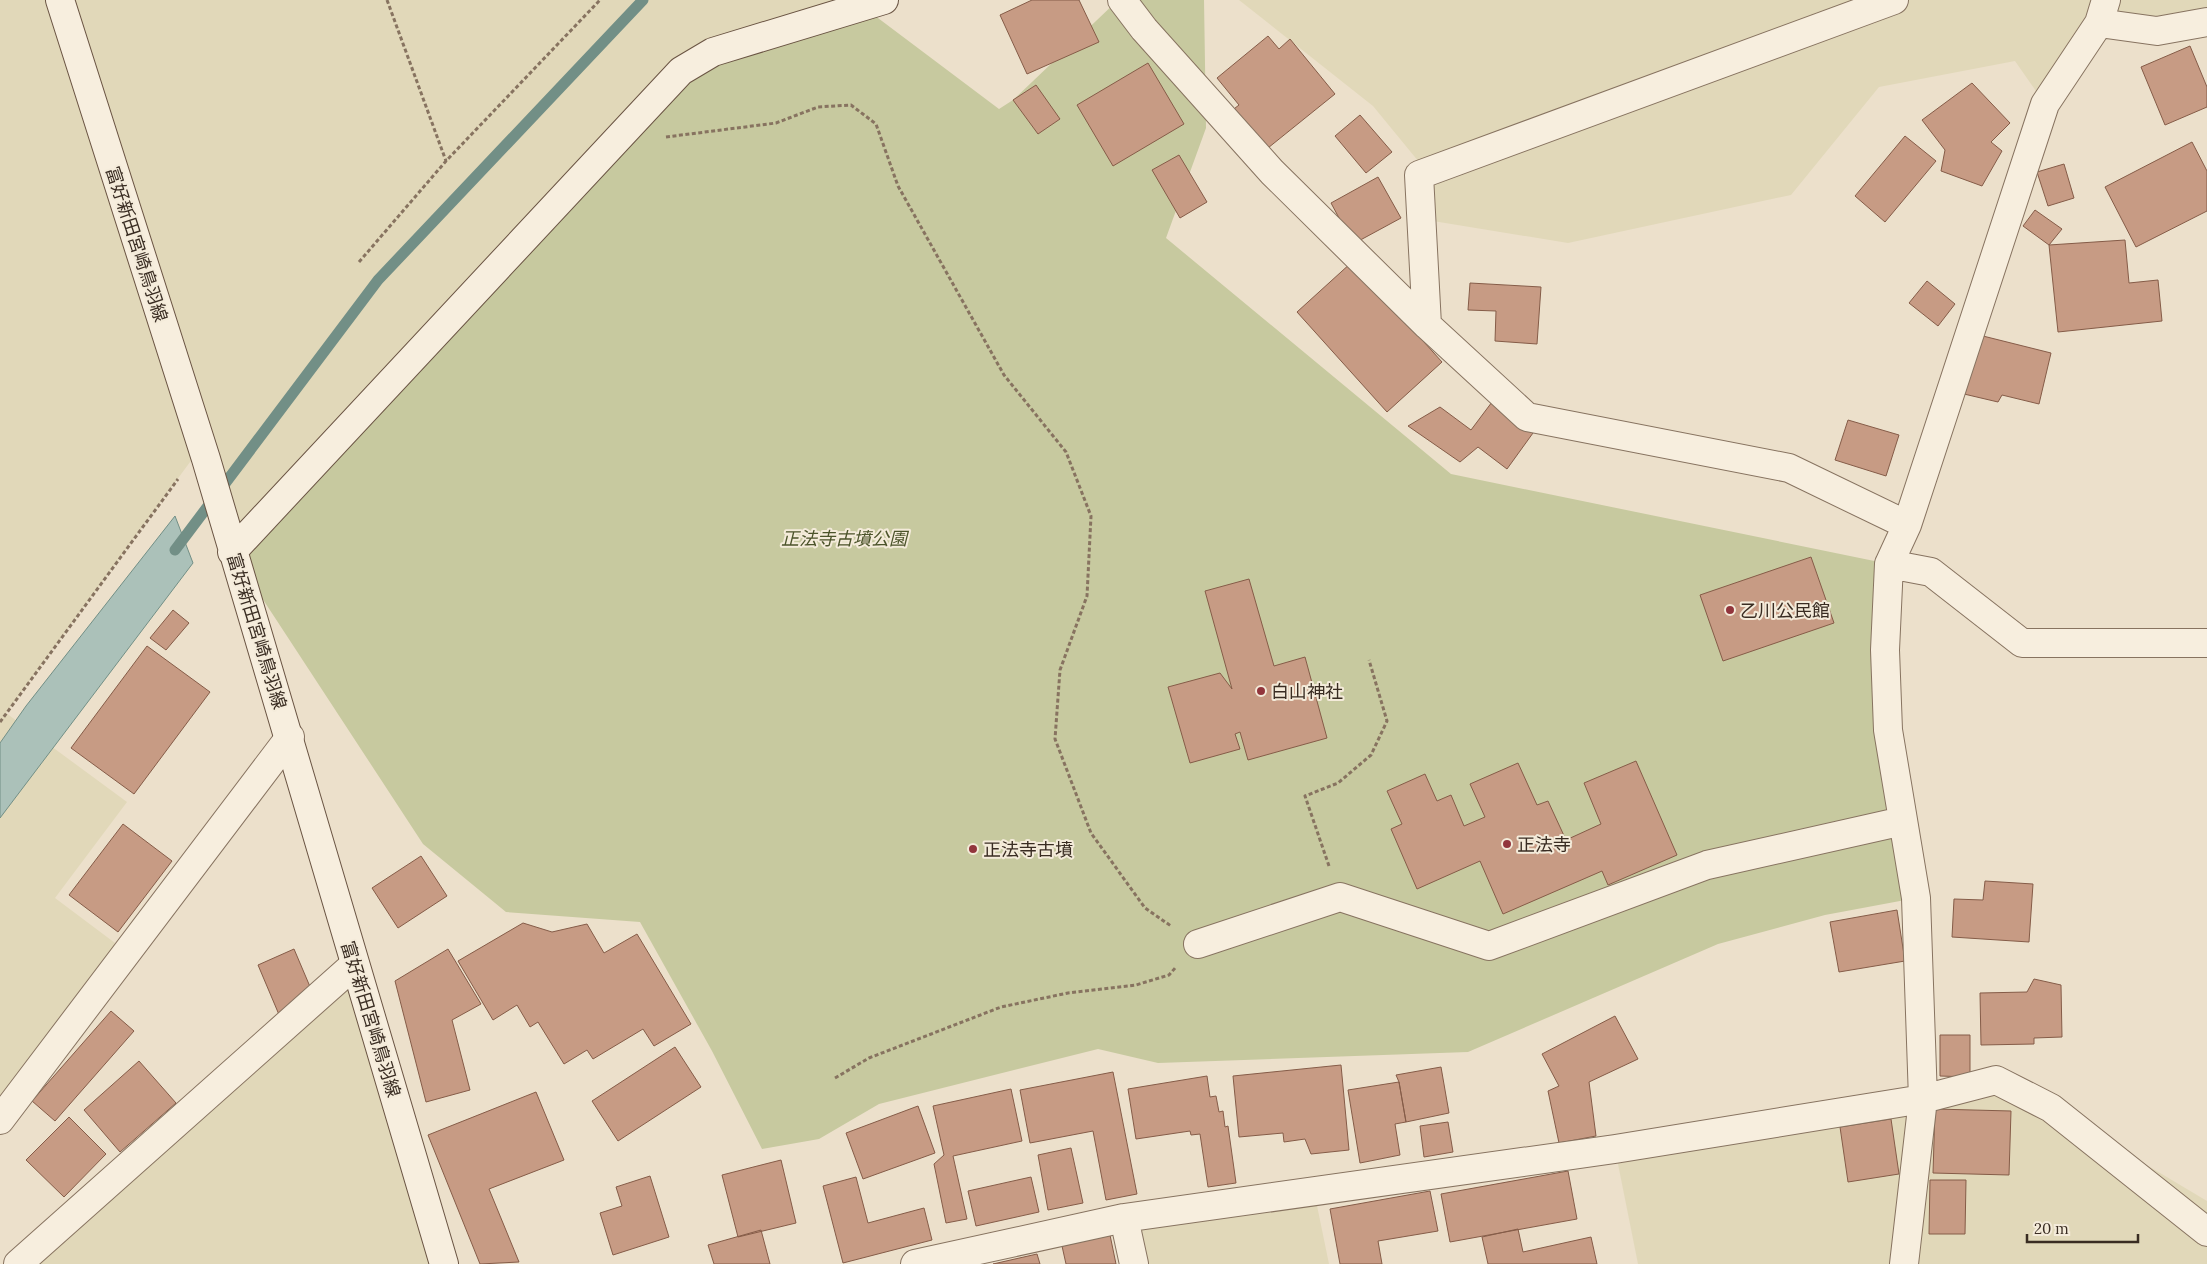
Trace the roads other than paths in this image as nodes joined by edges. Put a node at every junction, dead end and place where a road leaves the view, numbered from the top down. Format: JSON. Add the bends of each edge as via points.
{"nodes":[{"id":1,"x":60,"y":0,"type":"edge"},
{"id":2,"x":884,"y":0,"type":"edge"},
{"id":3,"x":1122,"y":0,"type":"edge"},
{"id":4,"x":1894,"y":0,"type":"edge"},
{"id":5,"x":2103,"y":11,"type":"edge"},
{"id":6,"x":2207,"y":22,"type":"edge"},
{"id":7,"x":1426,"y":325,"type":"junction"},
{"id":8,"x":1907,"y":525,"type":"junction"},
{"id":9,"x":232,"y":552,"type":"junction"},
{"id":10,"x":1889,"y":564,"type":"junction"},
{"id":11,"x":2207,"y":643,"type":"edge"},
{"id":12,"x":290,"y":737,"type":"junction"},
{"id":13,"x":1903,"y":820,"type":"junction"},
{"id":14,"x":1198,"y":944,"type":"road end"},
{"id":15,"x":354,"y":965,"type":"junction"},
{"id":16,"x":1923,"y":1099,"type":"junction"},
{"id":17,"x":0,"y":1120,"type":"edge"},
{"id":18,"x":1124,"y":1218,"type":"junction"},
{"id":19,"x":2207,"y":1232,"type":"edge"},
{"id":20,"x":18,"y":1264,"type":"edge"},
{"id":21,"x":444,"y":1264,"type":"edge"},
{"id":22,"x":915,"y":1264,"type":"edge"},
{"id":23,"x":1134,"y":1264,"type":"edge"},
{"id":24,"x":1904,"y":1264,"type":"edge"}],
"edges":[{"from":1,"to":9,"type":"street","name":"富好新田宮崎鳥羽線","via":[[204,452]]},
{"from":2,"to":9,"type":"street","via":[[713,52],[681,70]]},
{"from":3,"to":7,"type":"street","via":[[1272,172]]},
{"from":4,"to":7,"type":"street","via":[[1419,175]]},
{"from":5,"to":6,"type":"street","via":[[2157,31]]},
{"from":5,"to":8,"type":"street","via":[[2045,104]]},
{"from":7,"to":8,"type":"street","via":[[1527,417],[1789,468]]},
{"from":8,"to":10,"type":"street"},
{"from":9,"to":12,"type":"street","name":"富好新田宮崎鳥羽線"},
{"from":10,"to":11,"type":"street","via":[[1931,572],[2022,642]]},
{"from":10,"to":13,"type":"street","via":[[1885,650],[1888,730]]},
{"from":12,"to":15,"type":"street","name":"富好新田宮崎鳥羽線"},
{"from":12,"to":17,"type":"street"},
{"from":13,"to":14,"type":"street","via":[[1707,865],[1488,946],[1340,898]]},
{"from":13,"to":16,"type":"street","via":[[1916,898]]},
{"from":15,"to":20,"type":"street"},
{"from":15,"to":21,"type":"street","name":"富好新田宮崎鳥羽線"},
{"from":16,"to":18,"type":"street","via":[[1615,1149]]},
{"from":16,"to":19,"type":"street","via":[[1996,1080],[2051,1108]]},
{"from":16,"to":24,"type":"street"},
{"from":18,"to":22,"type":"street"},
{"from":18,"to":23,"type":"street"}]}
